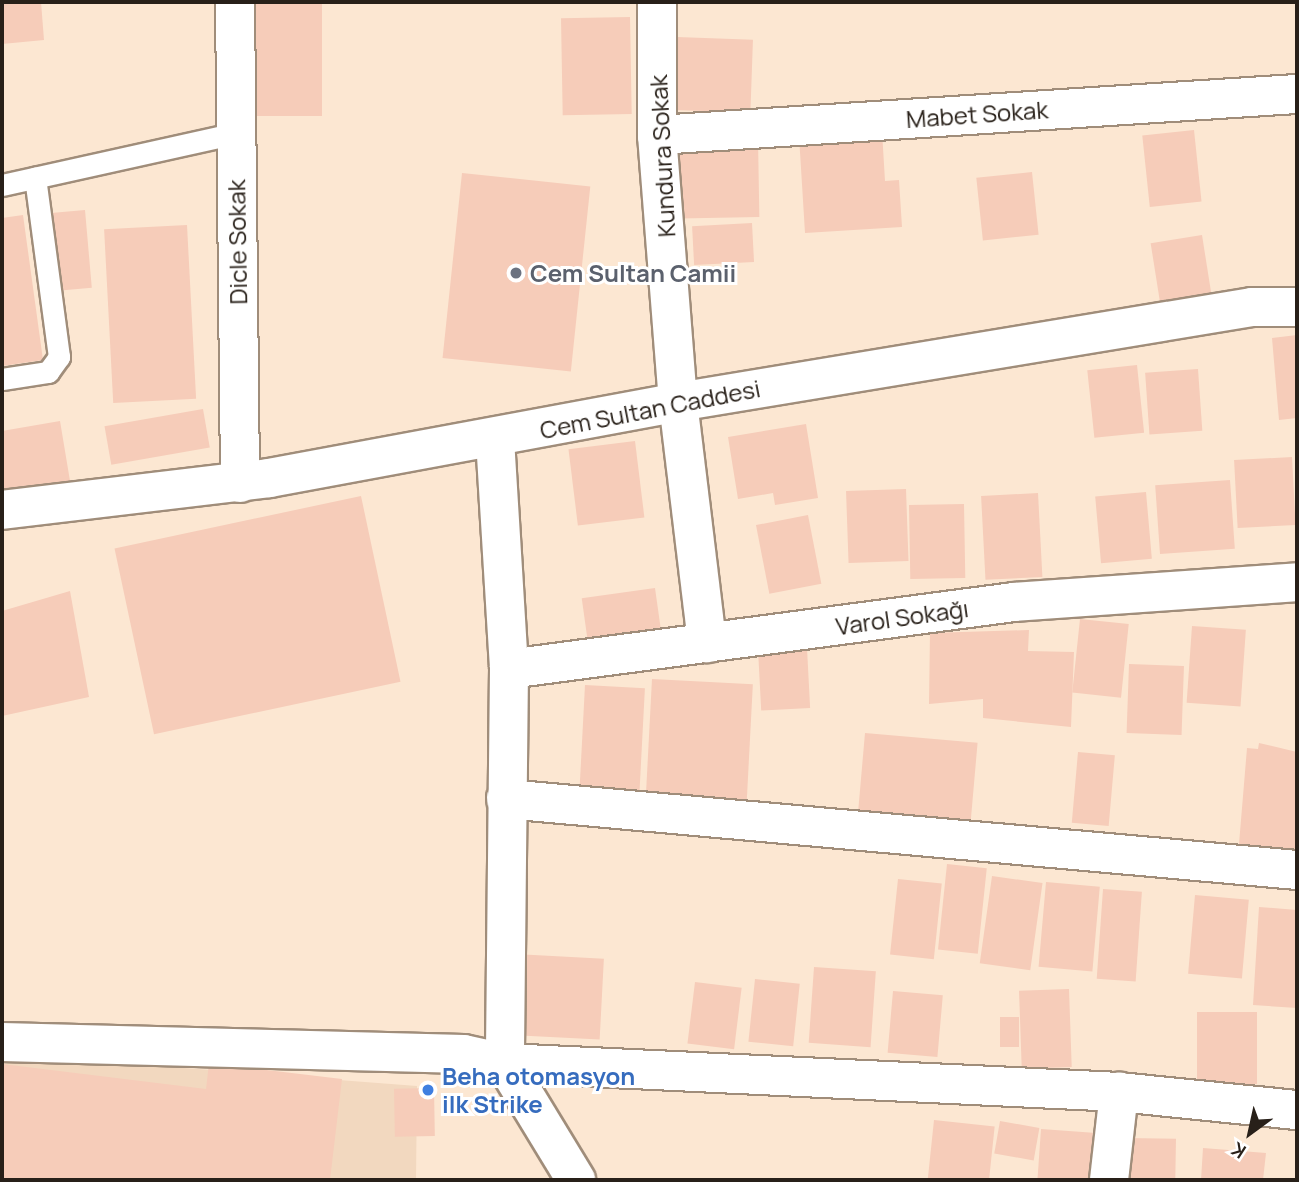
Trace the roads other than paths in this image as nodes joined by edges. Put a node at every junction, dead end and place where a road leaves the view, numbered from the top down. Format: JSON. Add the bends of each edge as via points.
{"nodes":[{"id":1,"x":235,"y":2,"type":"edge"},
{"id":2,"x":657,"y":2,"type":"edge"},
{"id":3,"x":1297,"y":94,"type":"edge"},
{"id":4,"x":236,"y":133,"type":"junction"},
{"id":5,"x":657,"y":135,"type":"junction"},
{"id":6,"x":35,"y":178,"type":"junction"},
{"id":7,"x":2,"y":185,"type":"edge"},
{"id":8,"x":1297,"y":307,"type":"edge"},
{"id":9,"x":2,"y":379,"type":"edge"},
{"id":10,"x":678,"y":402,"type":"junction"},
{"id":11,"x":495,"y":439,"type":"junction"},
{"id":12,"x":240,"y":483,"type":"junction"},
{"id":13,"x":2,"y":510,"type":"edge"},
{"id":14,"x":1297,"y":582,"type":"edge"},
{"id":15,"x":707,"y":643,"type":"junction"},
{"id":16,"x":509,"y":669,"type":"junction"},
{"id":17,"x":506,"y":799,"type":"junction"},
{"id":18,"x":1297,"y":870,"type":"edge"},
{"id":19,"x":2,"y":1042,"type":"edge"},
{"id":20,"x":505,"y":1063,"type":"junction"},
{"id":21,"x":1119,"y":1092,"type":"junction"},
{"id":22,"x":1297,"y":1110,"type":"edge"},
{"id":23,"x":576,"y":1180,"type":"edge"},
{"id":24,"x":1110,"y":1180,"type":"edge"}],
"edges":[{"from":1,"to":4,"type":"street","name":"Dicle Sokak"},
{"from":2,"to":5,"type":"street","name":"Kundura Sokak"},
{"from":3,"to":5,"type":"street","name":"Mabet Sokak"},
{"from":4,"to":6,"type":"lane"},
{"from":4,"to":12,"type":"street","name":"Dicle Sokak"},
{"from":5,"to":10,"type":"street","name":"Kundura Sokak"},
{"from":6,"to":7,"type":"lane"},
{"from":6,"to":9,"type":"lane","via":[[59,357],[48,372]]},
{"from":8,"to":10,"type":"street","name":"Cem Sultan Caddesi","via":[[1252,307]]},
{"from":10,"to":11,"type":"street","name":"Cem Sultan Caddesi"},
{"from":10,"to":15,"type":"street","name":"Kundura Sokak"},
{"from":11,"to":12,"type":"street","name":"Cem Sultan Caddesi"},
{"from":11,"to":16,"type":"street"},
{"from":12,"to":13,"type":"street","name":"Cem Sultan Caddesi"},
{"from":14,"to":15,"type":"street","name":"Varol Sokağı","via":[[1014,602]]},
{"from":15,"to":16,"type":"street","name":"Varol Sokağı"},
{"from":16,"to":17,"type":"street"},
{"from":17,"to":18,"type":"street"},
{"from":17,"to":20,"type":"street"},
{"from":19,"to":20,"type":"street","via":[[464,1054]]},
{"from":20,"to":21,"type":"street"},
{"from":20,"to":23,"type":"street"},
{"from":21,"to":22,"type":"street"},
{"from":21,"to":24,"type":"street"}]}
